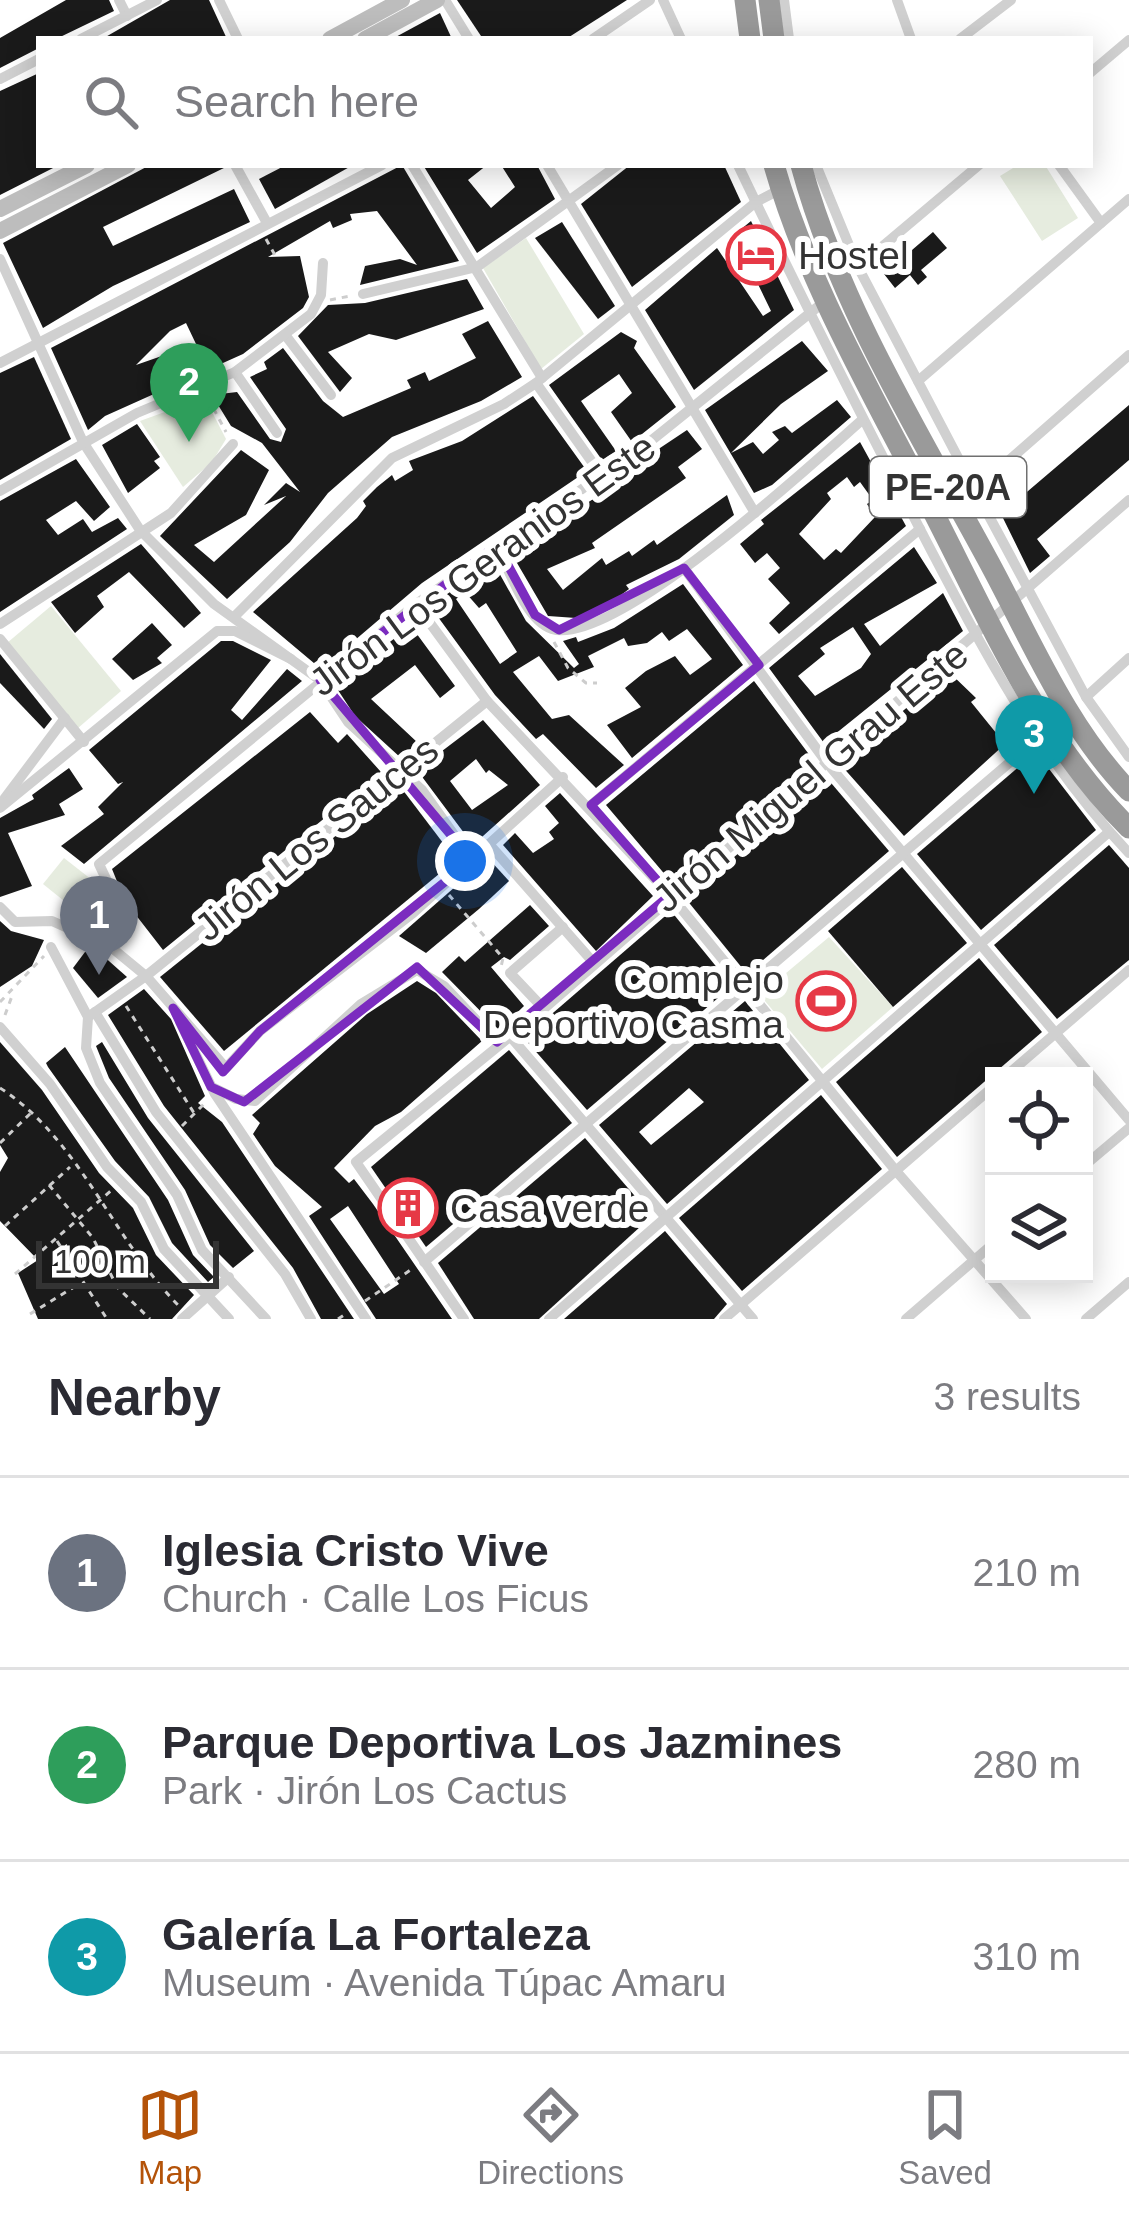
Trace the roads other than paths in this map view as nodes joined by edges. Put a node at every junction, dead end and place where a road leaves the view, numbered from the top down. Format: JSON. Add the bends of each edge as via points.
{"nodes":[{"id":1,"x":119,"y":0,"type":"edge"},
{"id":2,"x":157,"y":0,"type":"edge"},
{"id":3,"x":219,"y":0,"type":"edge"},
{"id":4,"x":402,"y":0,"type":"edge"},
{"id":5,"x":441,"y":0,"type":"edge"},
{"id":6,"x":650,"y":0,"type":"edge"},
{"id":7,"x":663,"y":0,"type":"edge"},
{"id":8,"x":745,"y":0,"type":"edge"},
{"id":9,"x":769,"y":0,"type":"edge"},
{"id":10,"x":784,"y":0,"type":"edge"},
{"id":11,"x":897,"y":0,"type":"edge"},
{"id":12,"x":1011,"y":0,"type":"edge"},
{"id":13,"x":127,"y":16,"type":"junction"},
{"id":14,"x":87,"y":36,"type":"edge"},
{"id":15,"x":237,"y":36,"type":"edge"},
{"id":16,"x":336,"y":36,"type":"edge"},
{"id":17,"x":371,"y":36,"type":"edge"},
{"id":18,"x":468,"y":36,"type":"edge"},
{"id":19,"x":596,"y":36,"type":"edge"},
{"id":20,"x":680,"y":36,"type":"edge"},
{"id":21,"x":750,"y":36,"type":"edge"},
{"id":22,"x":774,"y":36,"type":"edge"},
{"id":23,"x":789,"y":36,"type":"edge"},
{"id":24,"x":910,"y":36,"type":"edge"},
{"id":25,"x":964,"y":36,"type":"edge"},
{"id":26,"x":1129,"y":40,"type":"edge"},
{"id":27,"x":36,"y":61,"type":"edge"},
{"id":28,"x":1093,"y":70,"type":"edge"},
{"id":29,"x":0,"y":79,"type":"edge"},
{"id":30,"x":81,"y":168,"type":"edge"},
{"id":31,"x":122,"y":168,"type":"edge"},
{"id":32,"x":236,"y":168,"type":"edge"},
{"id":33,"x":376,"y":168,"type":"edge"},
{"id":34,"x":414,"y":168,"type":"edge"},
{"id":35,"x":549,"y":168,"type":"edge"},
{"id":36,"x":614,"y":168,"type":"edge"},
{"id":37,"x":739,"y":168,"type":"edge"},
{"id":38,"x":776,"y":168,"type":"edge"},
{"id":39,"x":802,"y":168,"type":"edge"},
{"id":40,"x":817,"y":168,"type":"edge"},
{"id":41,"x":1061,"y":168,"type":"edge"},
{"id":42,"x":966,"y":170,"type":"edge"},
{"id":43,"x":782,"y":189,"type":"junction"},
{"id":44,"x":1129,"y":199,"type":"edge"},
{"id":45,"x":568,"y":201,"type":"junction"},
{"id":46,"x":756,"y":202,"type":"junction"},
{"id":47,"x":0,"y":209,"type":"edge"},
{"id":48,"x":1101,"y":223,"type":"junction"},
{"id":49,"x":263,"y":225,"type":"junction"},
{"id":50,"x":0,"y":231,"type":"edge"},
{"id":51,"x":0,"y":259,"type":"edge"},
{"id":52,"x":323,"y":263,"type":"dead end"},
{"id":53,"x":477,"y":266,"type":"junction"},
{"id":54,"x":858,"y":267,"type":"junction"},
{"id":55,"x":363,"y":294,"type":"road end"},
{"id":56,"x":631,"y":305,"type":"junction"},
{"id":57,"x":816,"y":308,"type":"junction"},
{"id":58,"x":286,"y":336,"type":"junction"},
{"id":59,"x":35,"y":345,"type":"junction"},
{"id":60,"x":1129,"y":355,"type":"edge"},
{"id":61,"x":0,"y":363,"type":"edge"},
{"id":62,"x":235,"y":372,"type":"junction"},
{"id":63,"x":539,"y":380,"type":"junction"},
{"id":64,"x":918,"y":382,"type":"junction"},
{"id":65,"x":332,"y":395,"type":"dead end"},
{"id":66,"x":692,"y":408,"type":"junction"},
{"id":67,"x":862,"y":420,"type":"junction"},
{"id":68,"x":277,"y":433,"type":"dead end"},
{"id":69,"x":82,"y":442,"type":"junction"},
{"id":70,"x":233,"y":444,"type":"road end"},
{"id":71,"x":602,"y":476,"type":"junction"},
{"id":72,"x":975,"y":490,"type":"junction"},
{"id":73,"x":0,"y":491,"type":"edge"},
{"id":74,"x":1129,"y":500,"type":"edge"},
{"id":75,"x":755,"y":513,"type":"junction"},
{"id":76,"x":920,"y":529,"type":"junction"},
{"id":77,"x":140,"y":530,"type":"junction"},
{"id":78,"x":497,"y":545,"type":"junction"},
{"id":79,"x":685,"y":568,"type":"junction"},
{"id":80,"x":1020,"y":597,"type":"junction"},
{"id":81,"x":416,"y":604,"type":"junction"},
{"id":82,"x":234,"y":617,"type":"junction"},
{"id":83,"x":0,"y":625,"type":"edge"},
{"id":84,"x":982,"y":629,"type":"junction"},
{"id":85,"x":0,"y":639,"type":"edge"},
{"id":86,"x":1129,"y":658,"type":"edge"},
{"id":87,"x":301,"y":661,"type":"junction"},
{"id":88,"x":760,"y":665,"type":"junction"},
{"id":89,"x":320,"y":680,"type":"junction"},
{"id":90,"x":1086,"y":697,"type":"junction"},
{"id":91,"x":488,"y":701,"type":"junction"},
{"id":92,"x":65,"y":718,"type":"junction"},
{"id":93,"x":1036,"y":740,"type":"junction"},
{"id":94,"x":84,"y":742,"type":"junction"},
{"id":95,"x":1129,"y":758,"type":"edge"},
{"id":96,"x":827,"y":763,"type":"junction"},
{"id":97,"x":399,"y":768,"type":"junction"},
{"id":98,"x":563,"y":777,"type":"junction"},
{"id":99,"x":1129,"y":791,"type":"edge"},
{"id":100,"x":591,"y":805,"type":"junction"},
{"id":101,"x":0,"y":807,"type":"edge"},
{"id":102,"x":1119,"y":830,"type":"edge"},
{"id":103,"x":489,"y":844,"type":"junction"},
{"id":104,"x":904,"y":854,"type":"junction"},
{"id":105,"x":1129,"y":854,"type":"edge"},
{"id":106,"x":472,"y":860,"type":"junction"},
{"id":107,"x":670,"y":895,"type":"junction"},
{"id":108,"x":0,"y":907,"type":"edge"},
{"id":109,"x":562,"y":927,"type":"junction"},
{"id":110,"x":976,"y":944,"type":"junction"},
{"id":111,"x":51,"y":947,"type":"road end"},
{"id":112,"x":112,"y":948,"type":"junction"},
{"id":113,"x":593,"y":962,"type":"junction"},
{"id":114,"x":1129,"y":970,"type":"edge"},
{"id":115,"x":146,"y":976,"type":"junction"},
{"id":116,"x":744,"y":988,"type":"junction"},
{"id":117,"x":173,"y":1008,"type":"junction"},
{"id":118,"x":544,"y":1009,"type":"junction"},
{"id":119,"x":91,"y":1014,"type":"junction"},
{"id":120,"x":0,"y":1028,"type":"edge"},
{"id":121,"x":1054,"y":1034,"type":"junction"},
{"id":122,"x":503,"y":1038,"type":"junction"},
{"id":123,"x":1016,"y":1067,"type":"edge"},
{"id":124,"x":823,"y":1078,"type":"junction"},
{"id":125,"x":213,"y":1090,"type":"junction"},
{"id":126,"x":985,"y":1094,"type":"edge"},
{"id":127,"x":1129,"y":1124,"type":"edge"},
{"id":128,"x":586,"y":1125,"type":"junction"},
{"id":129,"x":1093,"y":1158,"type":"edge"},
{"id":130,"x":896,"y":1171,"type":"junction"},
{"id":131,"x":663,"y":1217,"type":"junction"},
{"id":132,"x":985,"y":1251,"type":"edge"},
{"id":133,"x":975,"y":1259,"type":"junction"},
{"id":134,"x":424,"y":1262,"type":"junction"},
{"id":135,"x":229,"y":1277,"type":"junction"},
{"id":136,"x":1129,"y":1282,"type":"edge"},
{"id":137,"x":208,"y":1294,"type":"junction"},
{"id":138,"x":740,"y":1305,"type":"junction"},
{"id":139,"x":185,"y":1316,"type":"edge"},
{"id":140,"x":229,"y":1319,"type":"edge"},
{"id":141,"x":266,"y":1319,"type":"edge"},
{"id":142,"x":311,"y":1319,"type":"edge"},
{"id":143,"x":366,"y":1319,"type":"edge"},
{"id":144,"x":464,"y":1319,"type":"edge"},
{"id":145,"x":549,"y":1319,"type":"edge"},
{"id":146,"x":724,"y":1319,"type":"edge"},
{"id":147,"x":753,"y":1319,"type":"edge"},
{"id":148,"x":906,"y":1319,"type":"edge"},
{"id":149,"x":1026,"y":1319,"type":"edge"},
{"id":150,"x":1086,"y":1319,"type":"edge"}],
"edges":[{"from":1,"to":13,"type":"street"},
{"from":2,"to":13,"type":"street"},
{"from":3,"to":15,"type":"street"},
{"from":4,"to":16,"type":"street"},
{"from":5,"to":17,"type":"street"},
{"from":5,"to":18,"type":"street"},
{"from":6,"to":19,"type":"street"},
{"from":7,"to":20,"type":"street"},
{"from":8,"to":21,"type":"highway"},
{"from":9,"to":22,"type":"highway"},
{"from":10,"to":23,"type":"street"},
{"from":11,"to":24,"type":"street"},
{"from":12,"to":25,"type":"street"},
{"from":13,"to":14,"type":"street"},
{"from":26,"to":28,"type":"street"},
{"from":27,"to":29,"type":"street"},
{"from":30,"to":47,"type":"street"},
{"from":31,"to":50,"type":"street"},
{"from":32,"to":49,"type":"street"},
{"from":33,"to":49,"type":"street"},
{"from":34,"to":53,"type":"street"},
{"from":35,"to":45,"type":"street"},
{"from":36,"to":45,"type":"street"},
{"from":37,"to":46,"type":"street"},
{"from":38,"to":43,"type":"highway","number":"PE-20A"},
{"from":39,"to":80,"type":"highway","number":"PE-20A","via":[[845,285]]},
{"from":40,"to":54,"type":"street"},
{"from":41,"to":48,"type":"street"},
{"from":42,"to":54,"type":"street"},
{"from":43,"to":46,"type":"street"},
{"from":43,"to":57,"type":"highway","number":"PE-20A"},
{"from":44,"to":48,"type":"street"},
{"from":45,"to":53,"type":"street"},
{"from":45,"to":56,"type":"street"},
{"from":46,"to":56,"type":"street"},
{"from":46,"to":57,"type":"street"},
{"from":48,"to":64,"type":"street"},
{"from":49,"to":59,"type":"street"},
{"from":51,"to":59,"type":"street"},
{"from":52,"to":58,"type":"street","via":[[319,302]]},
{"from":53,"to":55,"type":"street"},
{"from":53,"to":63,"type":"street"},
{"from":54,"to":64,"type":"street"},
{"from":56,"to":63,"type":"street"},
{"from":56,"to":66,"type":"street"},
{"from":57,"to":66,"type":"street","name":"Jirón Los Geranios Este"},
{"from":57,"to":67,"type":"street"},
{"from":57,"to":84,"type":"highway","number":"PE-20A"},
{"from":58,"to":62,"type":"street"},
{"from":58,"to":65,"type":"street"},
{"from":59,"to":61,"type":"street"},
{"from":59,"to":69,"type":"street"},
{"from":60,"to":72,"type":"street"},
{"from":62,"to":68,"type":"street"},
{"from":62,"to":69,"type":"street"},
{"from":63,"to":71,"type":"street"},
{"from":63,"to":82,"type":"street","via":[[392,458]]},
{"from":64,"to":72,"type":"street"},
{"from":66,"to":71,"type":"street","name":"Jirón Los Geranios Este"},
{"from":66,"to":75,"type":"street"},
{"from":67,"to":75,"type":"street"},
{"from":67,"to":76,"type":"street"},
{"from":69,"to":73,"type":"street"},
{"from":69,"to":77,"type":"street"},
{"from":70,"to":77,"type":"street","via":[[171,513]]},
{"from":71,"to":78,"type":"street","name":"Jirón Los Geranios Este"},
{"from":72,"to":80,"type":"street"},
{"from":74,"to":80,"type":"street","name":"Jirón Miguel Grau Este"},
{"from":75,"to":79,"type":"street"},
{"from":76,"to":84,"type":"street"},
{"from":76,"to":88,"type":"street"},
{"from":77,"to":82,"type":"street"},
{"from":77,"to":83,"type":"street"},
{"from":78,"to":79,"type":"street","via":[[535,615],[552,629],[586,623]]},
{"from":78,"to":81,"type":"street","name":"Jirón Los Geranios Este"},
{"from":79,"to":88,"type":"street"},
{"from":80,"to":84,"type":"street","name":"Jirón Miguel Grau Este"},
{"from":80,"to":90,"type":"street"},
{"from":80,"to":99,"type":"highway","number":"PE-20A","via":[[1072,716]]},
{"from":81,"to":89,"type":"street","name":"Jirón Los Geranios Este"},
{"from":81,"to":91,"type":"street"},
{"from":82,"to":87,"type":"street"},
{"from":84,"to":93,"type":"street"},
{"from":84,"to":96,"type":"street","name":"Jirón Miguel Grau Este"},
{"from":84,"to":102,"type":"highway","number":"PE-20A"},
{"from":85,"to":92,"type":"street"},
{"from":86,"to":90,"type":"street"},
{"from":87,"to":89,"type":"street"},
{"from":87,"to":94,"type":"street","via":[[235,631],[217,631]]},
{"from":88,"to":96,"type":"street"},
{"from":88,"to":100,"type":"street"},
{"from":89,"to":97,"type":"street","via":[[348,722]]},
{"from":89,"to":112,"type":"street","name":"Jirón Los Geranios Este","via":[[99,864],[116,898]]},
{"from":90,"to":95,"type":"street"},
{"from":91,"to":97,"type":"street","name":"Jirón Los Sauces"},
{"from":91,"to":98,"type":"street"},
{"from":92,"to":94,"type":"street"},
{"from":92,"to":101,"type":"street"},
{"from":93,"to":102,"type":"street"},
{"from":93,"to":104,"type":"street"},
{"from":94,"to":101,"type":"street"},
{"from":96,"to":104,"type":"street"},
{"from":96,"to":107,"type":"street","name":"Jirón Miguel Grau Este"},
{"from":97,"to":106,"type":"street"},
{"from":97,"to":115,"type":"street","name":"Jirón Los Sauces"},
{"from":98,"to":100,"type":"street"},
{"from":98,"to":103,"type":"street"},
{"from":100,"to":107,"type":"street"},
{"from":102,"to":105,"type":"street"},
{"from":102,"to":110,"type":"street"},
{"from":103,"to":106,"type":"street"},
{"from":103,"to":109,"type":"street"},
{"from":104,"to":110,"type":"street"},
{"from":104,"to":116,"type":"street"},
{"from":106,"to":117,"type":"street","via":[[260,1031],[226,1068]]},
{"from":107,"to":113,"type":"street","name":"Jirón Miguel Grau Este"},
{"from":107,"to":116,"type":"street"},
{"from":108,"to":112,"type":"street","via":[[15,922],[52,922]]},
{"from":109,"to":113,"type":"street"},
{"from":109,"to":118,"type":"street","via":[[510,973]]},
{"from":110,"to":121,"type":"street"},
{"from":110,"to":124,"type":"street"},
{"from":111,"to":119,"type":"street"},
{"from":112,"to":115,"type":"street"},
{"from":113,"to":118,"type":"street","name":"Jirón Miguel Grau Este"},
{"from":114,"to":121,"type":"street"},
{"from":115,"to":117,"type":"street"},
{"from":115,"to":119,"type":"street","name":"Jirón Los Sauces"},
{"from":116,"to":124,"type":"street"},
{"from":116,"to":128,"type":"street"},
{"from":117,"to":125,"type":"street"},
{"from":118,"to":122,"type":"street","name":"Jirón Miguel Grau Este"},
{"from":119,"to":135,"type":"street","via":[[86,1048],[100,1083],[177,1195],[202,1250]]},
{"from":119,"to":142,"type":"street"},
{"from":120,"to":137,"type":"street","via":[[153,1220],[164,1249]]},
{"from":121,"to":123,"type":"street"},
{"from":121,"to":127,"type":"street"},
{"from":122,"to":125,"type":"street","via":[[417,970],[361,1004],[255,1101]]},
{"from":122,"to":128,"type":"street"},
{"from":122,"to":134,"type":"street","name":"Jirón Miguel Grau Este","via":[[356,1162]]},
{"from":124,"to":130,"type":"street"},
{"from":124,"to":131,"type":"street"},
{"from":125,"to":143,"type":"street"},
{"from":126,"to":130,"type":"street"},
{"from":127,"to":129,"type":"street"},
{"from":128,"to":131,"type":"street"},
{"from":128,"to":134,"type":"street"},
{"from":130,"to":133,"type":"street"},
{"from":130,"to":138,"type":"street"},
{"from":131,"to":138,"type":"street"},
{"from":131,"to":145,"type":"street"},
{"from":132,"to":133,"type":"street"},
{"from":133,"to":148,"type":"street"},
{"from":133,"to":149,"type":"street"},
{"from":134,"to":144,"type":"street"},
{"from":135,"to":137,"type":"street"},
{"from":135,"to":141,"type":"street"},
{"from":136,"to":150,"type":"street"},
{"from":137,"to":139,"type":"street"},
{"from":137,"to":140,"type":"street"},
{"from":138,"to":146,"type":"street"},
{"from":138,"to":147,"type":"street"}]}
